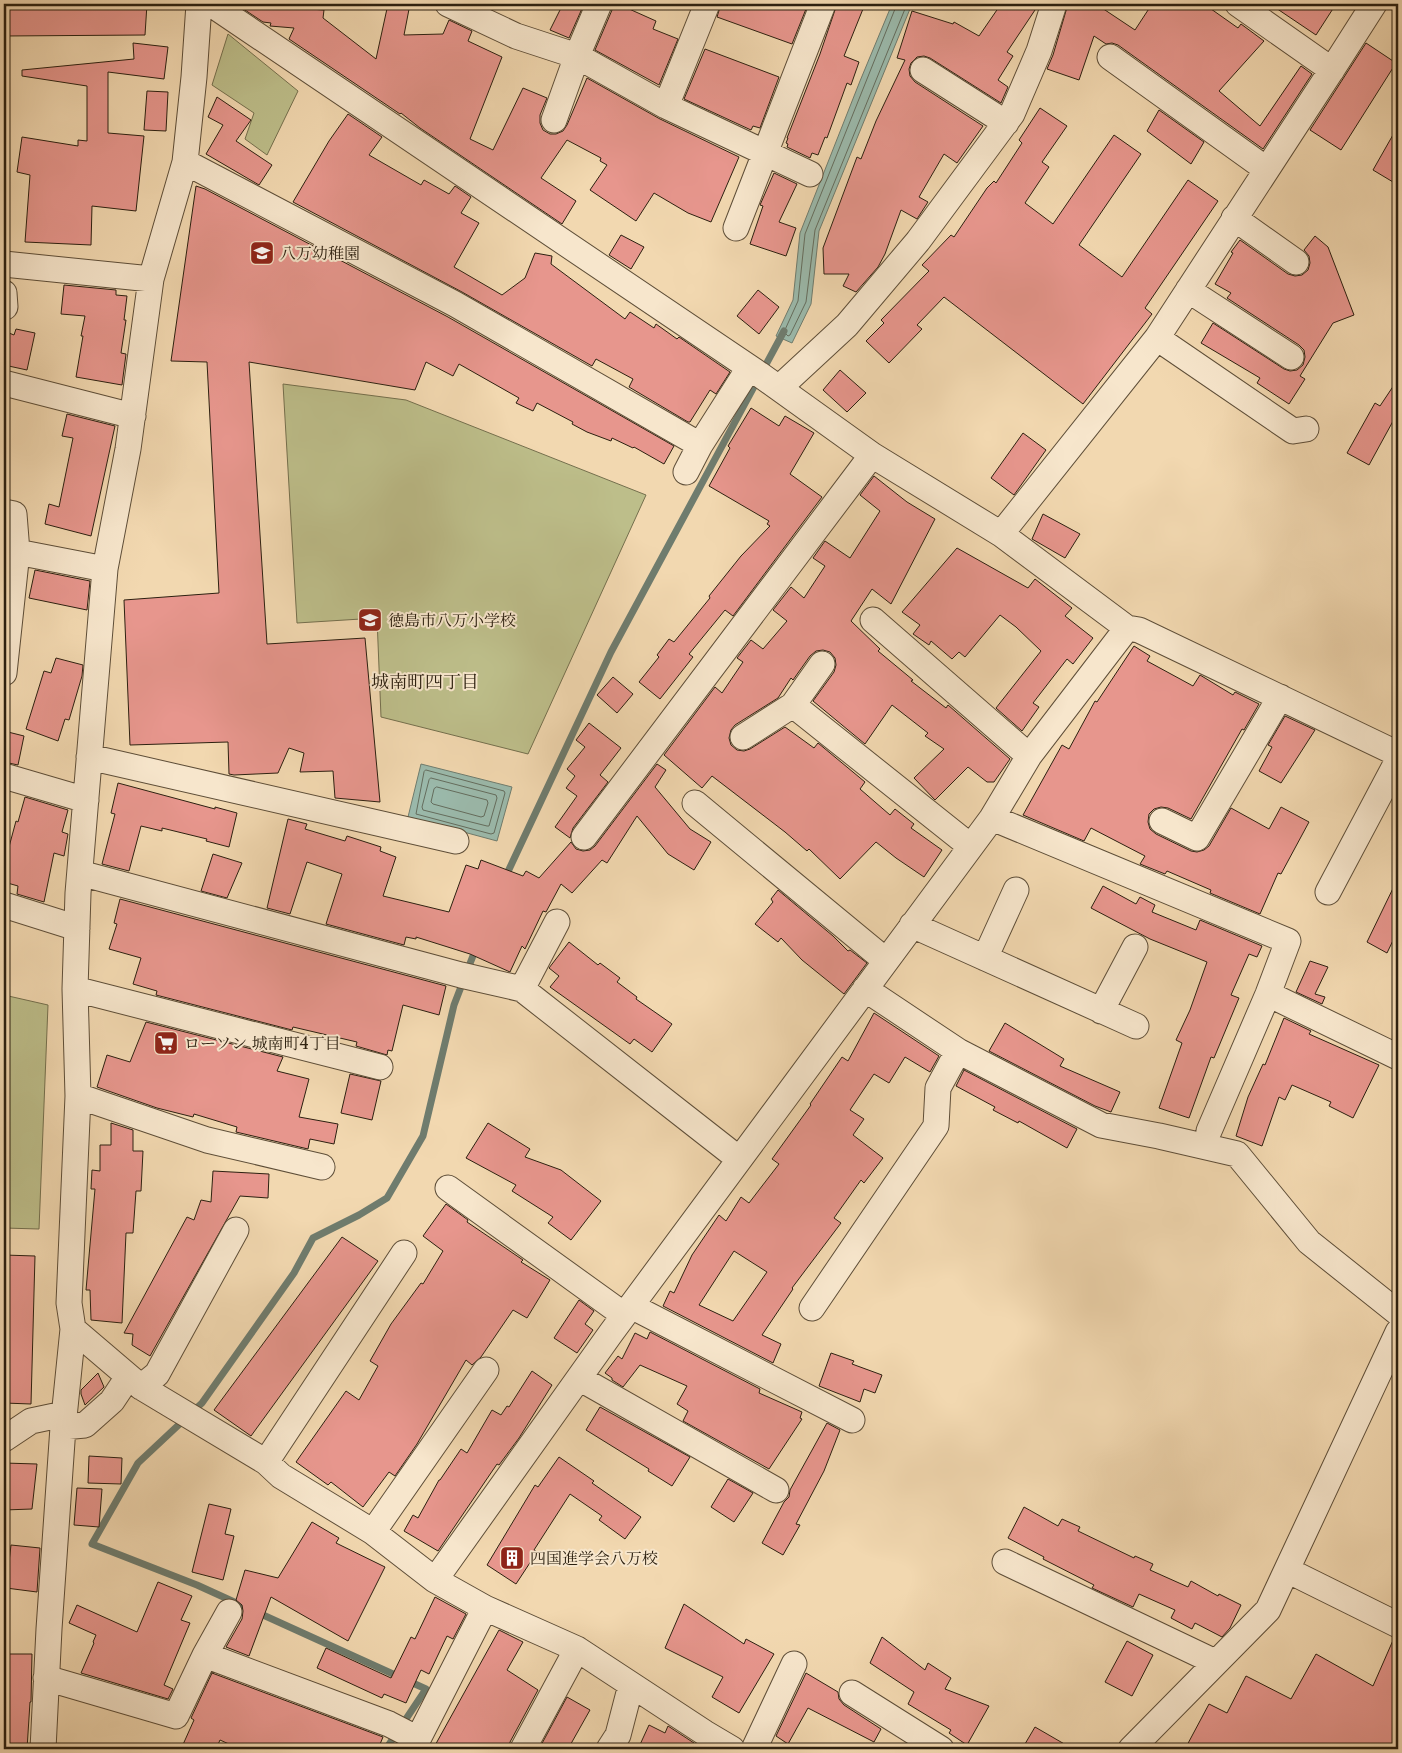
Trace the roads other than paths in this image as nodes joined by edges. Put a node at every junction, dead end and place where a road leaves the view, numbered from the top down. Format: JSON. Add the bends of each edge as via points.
{"nodes":[{"id":1,"x":199,"y":4,"type":"edge"},
{"id":2,"x":211,"y":4,"type":"edge"},
{"id":3,"x":448,"y":4,"type":"edge"},
{"id":4,"x":599,"y":4,"type":"edge"},
{"id":5,"x":707,"y":4,"type":"edge"},
{"id":6,"x":823,"y":4,"type":"edge"},
{"id":7,"x":1054,"y":4,"type":"edge"},
{"id":8,"x":1238,"y":4,"type":"edge"},
{"id":9,"x":1374,"y":4,"type":"edge"},
{"id":10,"x":576,"y":56,"type":"junction"},
{"id":11,"x":1110,"y":57,"type":"dead end"},
{"id":12,"x":923,"y":70,"type":"dead end"},
{"id":13,"x":1332,"y":70,"type":"junction"},
{"id":14,"x":666,"y":106,"type":"junction"},
{"id":15,"x":554,"y":120,"type":"dead end"},
{"id":16,"x":1006,"y":123,"type":"junction"},
{"id":17,"x":766,"y":153,"type":"junction"},
{"id":18,"x":185,"y":162,"type":"junction"},
{"id":19,"x":1266,"y":170,"type":"junction"},
{"id":20,"x":810,"y":174,"type":"dead end"},
{"id":21,"x":1234,"y":218,"type":"junction"},
{"id":22,"x":736,"y":228,"type":"dead end"},
{"id":23,"x":1296,"y":262,"type":"dead end"},
{"id":24,"x":4,"y":264,"type":"edge"},
{"id":25,"x":151,"y":279,"type":"junction"},
{"id":26,"x":1188,"y":290,"type":"junction"},
{"id":27,"x":4,"y":293,"type":"edge"},
{"id":28,"x":4,"y":307,"type":"edge"},
{"id":29,"x":1157,"y":338,"type":"junction"},
{"id":30,"x":1292,"y":357,"type":"dead end"},
{"id":31,"x":749,"y":368,"type":"junction"},
{"id":32,"x":4,"y":383,"type":"edge"},
{"id":33,"x":779,"y":388,"type":"junction"},
{"id":34,"x":133,"y":416,"type":"junction"},
{"id":35,"x":1306,"y":429,"type":"dead end"},
{"id":36,"x":700,"y":445,"type":"junction"},
{"id":37,"x":872,"y":455,"type":"junction"},
{"id":38,"x":686,"y":472,"type":"dead end"},
{"id":39,"x":4,"y":512,"type":"edge"},
{"id":40,"x":1001,"y":534,"type":"junction"},
{"id":41,"x":17,"y":552,"type":"junction"},
{"id":42,"x":105,"y":569,"type":"junction"},
{"id":43,"x":873,"y":620,"type":"dead end"},
{"id":44,"x":1127,"y":628,"type":"junction"},
{"id":45,"x":822,"y":664,"type":"dead end"},
{"id":46,"x":4,"y":673,"type":"edge"},
{"id":47,"x":1280,"y":697,"type":"junction"},
{"id":48,"x":794,"y":705,"type":"junction"},
{"id":49,"x":743,"y":737,"type":"dead end"},
{"id":50,"x":1398,"y":754,"type":"edge"},
{"id":51,"x":1029,"y":756,"type":"junction"},
{"id":52,"x":89,"y":757,"type":"junction"},
{"id":53,"x":1398,"y":760,"type":"edge"},
{"id":54,"x":4,"y":776,"type":"edge"},
{"id":55,"x":86,"y":800,"type":"junction"},
{"id":56,"x":695,"y":804,"type":"dead end"},
{"id":57,"x":992,"y":818,"type":"junction"},
{"id":58,"x":1162,"y":821,"type":"dead end"},
{"id":59,"x":584,"y":837,"type":"dead end"},
{"id":60,"x":456,"y":841,"type":"dead end"},
{"id":61,"x":970,"y":846,"type":"junction"},
{"id":62,"x":80,"y":873,"type":"junction"},
{"id":63,"x":1016,"y":890,"type":"dead end"},
{"id":64,"x":1328,"y":892,"type":"dead end"},
{"id":65,"x":4,"y":905,"type":"edge"},
{"id":66,"x":558,"y":922,"type":"dead end"},
{"id":67,"x":912,"y":925,"type":"junction"},
{"id":68,"x":77,"y":928,"type":"junction"},
{"id":69,"x":1135,"y":947,"type":"dead end"},
{"id":70,"x":985,"y":958,"type":"junction"},
{"id":71,"x":885,"y":960,"type":"junction"},
{"id":72,"x":75,"y":989,"type":"junction"},
{"id":73,"x":522,"y":989,"type":"junction"},
{"id":74,"x":865,"y":989,"type":"junction"},
{"id":75,"x":1268,"y":994,"type":"junction"},
{"id":76,"x":1101,"y":1011,"type":"junction"},
{"id":77,"x":1136,"y":1026,"type":"dead end"},
{"id":78,"x":958,"y":1051,"type":"junction"},
{"id":79,"x":1398,"y":1057,"type":"edge"},
{"id":80,"x":380,"y":1067,"type":"dead end"},
{"id":81,"x":78,"y":1096,"type":"junction"},
{"id":82,"x":1209,"y":1131,"type":"dead end"},
{"id":83,"x":740,"y":1159,"type":"junction"},
{"id":84,"x":322,"y":1166,"type":"dead end"},
{"id":85,"x":448,"y":1188,"type":"dead end"},
{"id":86,"x":236,"y":1230,"type":"dead end"},
{"id":87,"x":404,"y":1253,"type":"dead end"},
{"id":88,"x":812,"y":1308,"type":"dead end"},
{"id":89,"x":627,"y":1310,"type":"junction"},
{"id":90,"x":1398,"y":1313,"type":"edge"},
{"id":91,"x":73,"y":1329,"type":"junction"},
{"id":92,"x":1398,"y":1332,"type":"edge"},
{"id":93,"x":486,"y":1370,"type":"dead end"},
{"id":94,"x":579,"y":1378,"type":"junction"},
{"id":95,"x":134,"y":1382,"type":"junction"},
{"id":96,"x":63,"y":1420,"type":"junction"},
{"id":97,"x":852,"y":1420,"type":"dead end"},
{"id":98,"x":4,"y":1439,"type":"edge"},
{"id":99,"x":266,"y":1462,"type":"junction"},
{"id":100,"x":776,"y":1490,"type":"dead end"},
{"id":101,"x":373,"y":1532,"type":"junction"},
{"id":102,"x":1005,"y":1562,"type":"dead end"},
{"id":103,"x":1287,"y":1570,"type":"junction"},
{"id":104,"x":435,"y":1580,"type":"junction"},
{"id":105,"x":485,"y":1608,"type":"junction"},
{"id":106,"x":229,"y":1612,"type":"dead end"},
{"id":107,"x":1398,"y":1625,"type":"edge"},
{"id":108,"x":577,"y":1649,"type":"junction"},
{"id":109,"x":205,"y":1655,"type":"junction"},
{"id":110,"x":1215,"y":1662,"type":"junction"},
{"id":111,"x":794,"y":1664,"type":"dead end"},
{"id":112,"x":46,"y":1678,"type":"junction"},
{"id":113,"x":631,"y":1684,"type":"junction"},
{"id":114,"x":852,"y":1693,"type":"dead end"},
{"id":115,"x":700,"y":1741,"type":"edge"},
{"id":116,"x":415,"y":1744,"type":"edge"},
{"id":117,"x":42,"y":1749,"type":"edge"},
{"id":118,"x":523,"y":1749,"type":"edge"},
{"id":119,"x":609,"y":1749,"type":"edge"},
{"id":120,"x":732,"y":1749,"type":"edge"},
{"id":121,"x":754,"y":1749,"type":"edge"},
{"id":122,"x":941,"y":1749,"type":"edge"},
{"id":123,"x":1131,"y":1749,"type":"edge"}],
"edges":[{"from":1,"to":18,"type":"street"},
{"from":2,"to":31,"type":"street"},
{"from":3,"to":10,"type":"street","via":[[516,36]]},
{"from":4,"to":10,"type":"street"},
{"from":5,"to":14,"type":"street"},
{"from":6,"to":17,"type":"street"},
{"from":7,"to":16,"type":"street","via":[[1039,51]]},
{"from":8,"to":13,"type":"street"},
{"from":9,"to":13,"type":"street"},
{"from":10,"to":14,"type":"street"},
{"from":10,"to":15,"type":"street"},
{"from":11,"to":19,"type":"street"},
{"from":12,"to":16,"type":"street"},
{"from":13,"to":19,"type":"street"},
{"from":14,"to":17,"type":"street"},
{"from":16,"to":33,"type":"street","via":[[918,240],[848,325]]},
{"from":17,"to":20,"type":"street"},
{"from":17,"to":22,"type":"street"},
{"from":18,"to":25,"type":"street"},
{"from":18,"to":36,"type":"street","via":[[455,304]]},
{"from":19,"to":21,"type":"street"},
{"from":21,"to":23,"type":"street"},
{"from":21,"to":26,"type":"street"},
{"from":24,"to":25,"type":"street"},
{"from":25,"to":34,"type":"street"},
{"from":26,"to":29,"type":"street"},
{"from":26,"to":30,"type":"street"},
{"from":27,"to":28,"type":"street"},
{"from":29,"to":35,"type":"street","via":[[1293,431]]},
{"from":29,"to":40,"type":"street"},
{"from":31,"to":33,"type":"street"},
{"from":31,"to":36,"type":"street"},
{"from":32,"to":34,"type":"street"},
{"from":33,"to":37,"type":"street"},
{"from":34,"to":42,"type":"street"},
{"from":36,"to":38,"type":"street"},
{"from":37,"to":40,"type":"street"},
{"from":37,"to":59,"type":"street"},
{"from":39,"to":41,"type":"street","via":[[14,514]]},
{"from":40,"to":44,"type":"street"},
{"from":41,"to":42,"type":"street"},
{"from":41,"to":46,"type":"street"},
{"from":42,"to":52,"type":"street"},
{"from":43,"to":51,"type":"street"},
{"from":44,"to":47,"type":"street","via":[[1139,630]]},
{"from":44,"to":51,"type":"street"},
{"from":45,"to":48,"type":"street"},
{"from":47,"to":50,"type":"street"},
{"from":47,"to":58,"type":"street","via":[[1197,838]]},
{"from":48,"to":49,"type":"street"},
{"from":48,"to":61,"type":"street"},
{"from":51,"to":57,"type":"street"},
{"from":52,"to":55,"type":"street"},
{"from":52,"to":60,"type":"street"},
{"from":53,"to":64,"type":"street"},
{"from":54,"to":55,"type":"street"},
{"from":55,"to":62,"type":"street"},
{"from":56,"to":71,"type":"street"},
{"from":57,"to":61,"type":"street"},
{"from":57,"to":75,"type":"street","via":[[1288,941]]},
{"from":61,"to":67,"type":"street"},
{"from":62,"to":68,"type":"street"},
{"from":62,"to":73,"type":"street"},
{"from":63,"to":70,"type":"street"},
{"from":65,"to":68,"type":"street"},
{"from":66,"to":73,"type":"street"},
{"from":67,"to":70,"type":"street"},
{"from":67,"to":71,"type":"street"},
{"from":68,"to":72,"type":"street"},
{"from":69,"to":76,"type":"street"},
{"from":70,"to":76,"type":"street"},
{"from":71,"to":74,"type":"street"},
{"from":72,"to":80,"type":"street"},
{"from":72,"to":81,"type":"street"},
{"from":73,"to":83,"type":"street"},
{"from":74,"to":78,"type":"street"},
{"from":74,"to":83,"type":"street"},
{"from":75,"to":79,"type":"street"},
{"from":75,"to":82,"type":"street"},
{"from":76,"to":77,"type":"street"},
{"from":78,"to":88,"type":"street","via":[[938,1088],[936,1126]]},
{"from":78,"to":90,"type":"street","via":[[1101,1125],[1237,1154],[1309,1242]]},
{"from":81,"to":84,"type":"street","via":[[207,1140]]},
{"from":81,"to":91,"type":"street","via":[[69,1304]]},
{"from":83,"to":89,"type":"street"},
{"from":85,"to":89,"type":"street"},
{"from":86,"to":95,"type":"street","via":[[158,1374]]},
{"from":87,"to":99,"type":"street"},
{"from":89,"to":94,"type":"street"},
{"from":89,"to":97,"type":"street"},
{"from":91,"to":95,"type":"street"},
{"from":91,"to":96,"type":"street"},
{"from":92,"to":103,"type":"street"},
{"from":93,"to":101,"type":"street"},
{"from":94,"to":100,"type":"street"},
{"from":94,"to":104,"type":"street"},
{"from":95,"to":96,"type":"street","via":[[86,1424]]},
{"from":95,"to":99,"type":"street"},
{"from":96,"to":98,"type":"street","via":[[32,1421]]},
{"from":96,"to":112,"type":"street"},
{"from":99,"to":101,"type":"street","via":[[281,1476]]},
{"from":101,"to":104,"type":"street"},
{"from":102,"to":110,"type":"street"},
{"from":103,"to":107,"type":"street"},
{"from":103,"to":110,"type":"street","via":[[1268,1610]]},
{"from":104,"to":105,"type":"street"},
{"from":105,"to":108,"type":"street"},
{"from":105,"to":116,"type":"street"},
{"from":106,"to":109,"type":"street"},
{"from":108,"to":113,"type":"street"},
{"from":108,"to":118,"type":"street"},
{"from":109,"to":112,"type":"street","via":[[176,1716]]},
{"from":109,"to":116,"type":"street","via":[[389,1724]]},
{"from":110,"to":123,"type":"street"},
{"from":111,"to":121,"type":"street"},
{"from":112,"to":117,"type":"street"},
{"from":113,"to":115,"type":"street"},
{"from":113,"to":119,"type":"street","via":[[618,1736]]},
{"from":114,"to":122,"type":"street"},
{"from":115,"to":120,"type":"street"}]}
